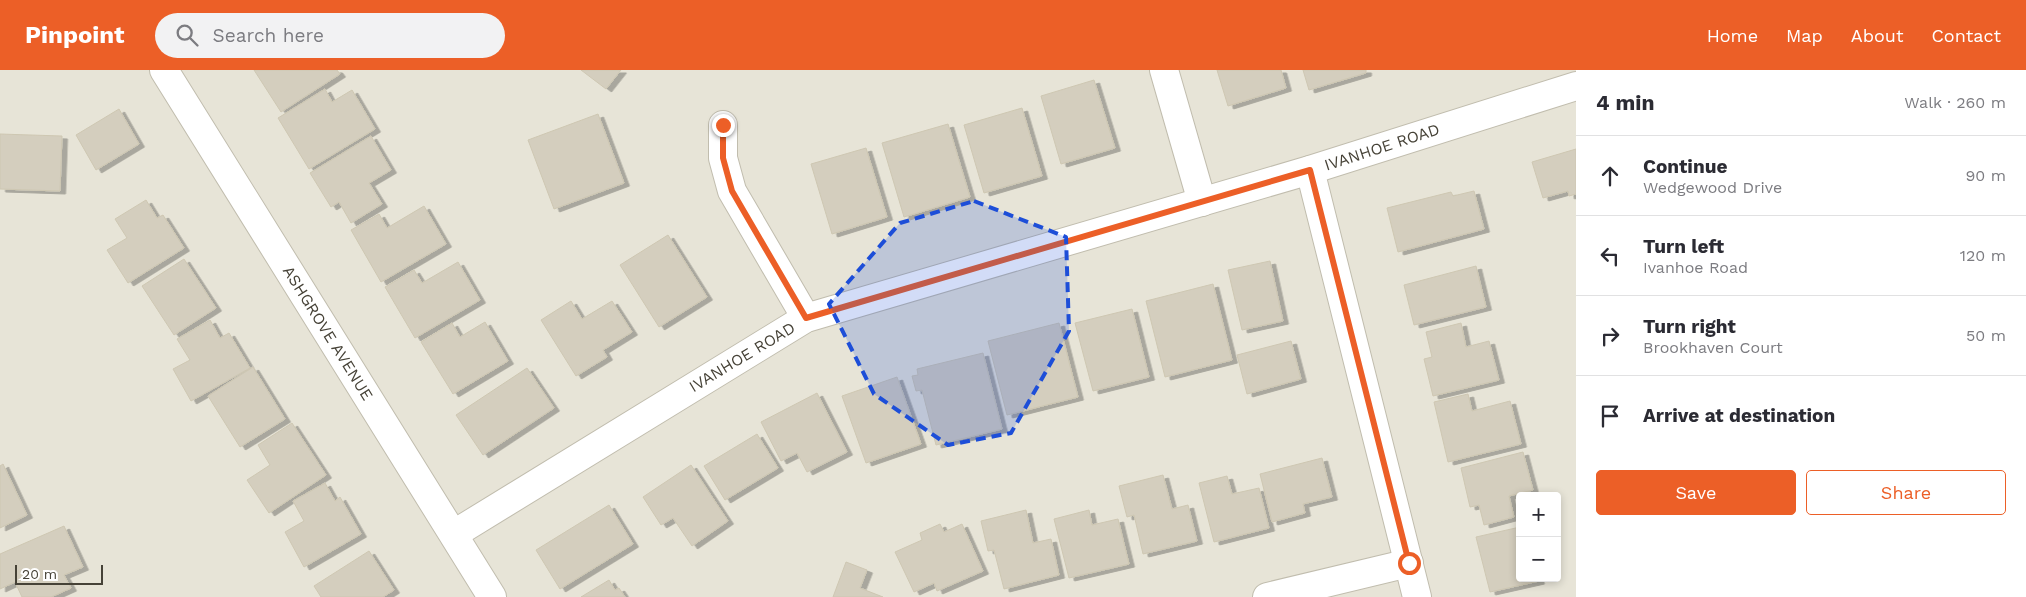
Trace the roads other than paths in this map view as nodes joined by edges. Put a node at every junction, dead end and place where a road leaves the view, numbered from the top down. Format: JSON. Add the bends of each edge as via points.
{"nodes":[{"id":1,"x":164,"y":70,"type":"edge"},
{"id":2,"x":1164,"y":70,"type":"edge"},
{"id":3,"x":1576,"y":86,"type":"edge"},
{"id":4,"x":723,"y":125,"type":"dead end"},
{"id":5,"x":1310,"y":170,"type":"junction"},
{"id":6,"x":1202,"y":202,"type":"junction"},
{"id":7,"x":806,"y":318,"type":"junction"},
{"id":8,"x":454,"y":534,"type":"junction"},
{"id":9,"x":1409,"y":563,"type":"junction"},
{"id":10,"x":492,"y":597,"type":"edge"},
{"id":11,"x":1267,"y":597,"type":"edge"},
{"id":12,"x":1418,"y":597,"type":"edge"}],
"edges":[{"from":1,"to":8,"type":"street","name":"ASHGROVE AVENUE"},
{"from":2,"to":6,"type":"street"},
{"from":3,"to":5,"type":"street","name":"IVANHOE ROAD"},
{"from":4,"to":7,"type":"street","via":[[723,158],[732,191]]},
{"from":5,"to":6,"type":"street","name":"IVANHOE ROAD"},
{"from":5,"to":9,"type":"street"},
{"from":6,"to":7,"type":"street","name":"IVANHOE ROAD"},
{"from":7,"to":8,"type":"street","name":"IVANHOE ROAD"},
{"from":8,"to":10,"type":"street","name":"ASHGROVE AVENUE"},
{"from":9,"to":11,"type":"street"},
{"from":9,"to":12,"type":"street"}]}
